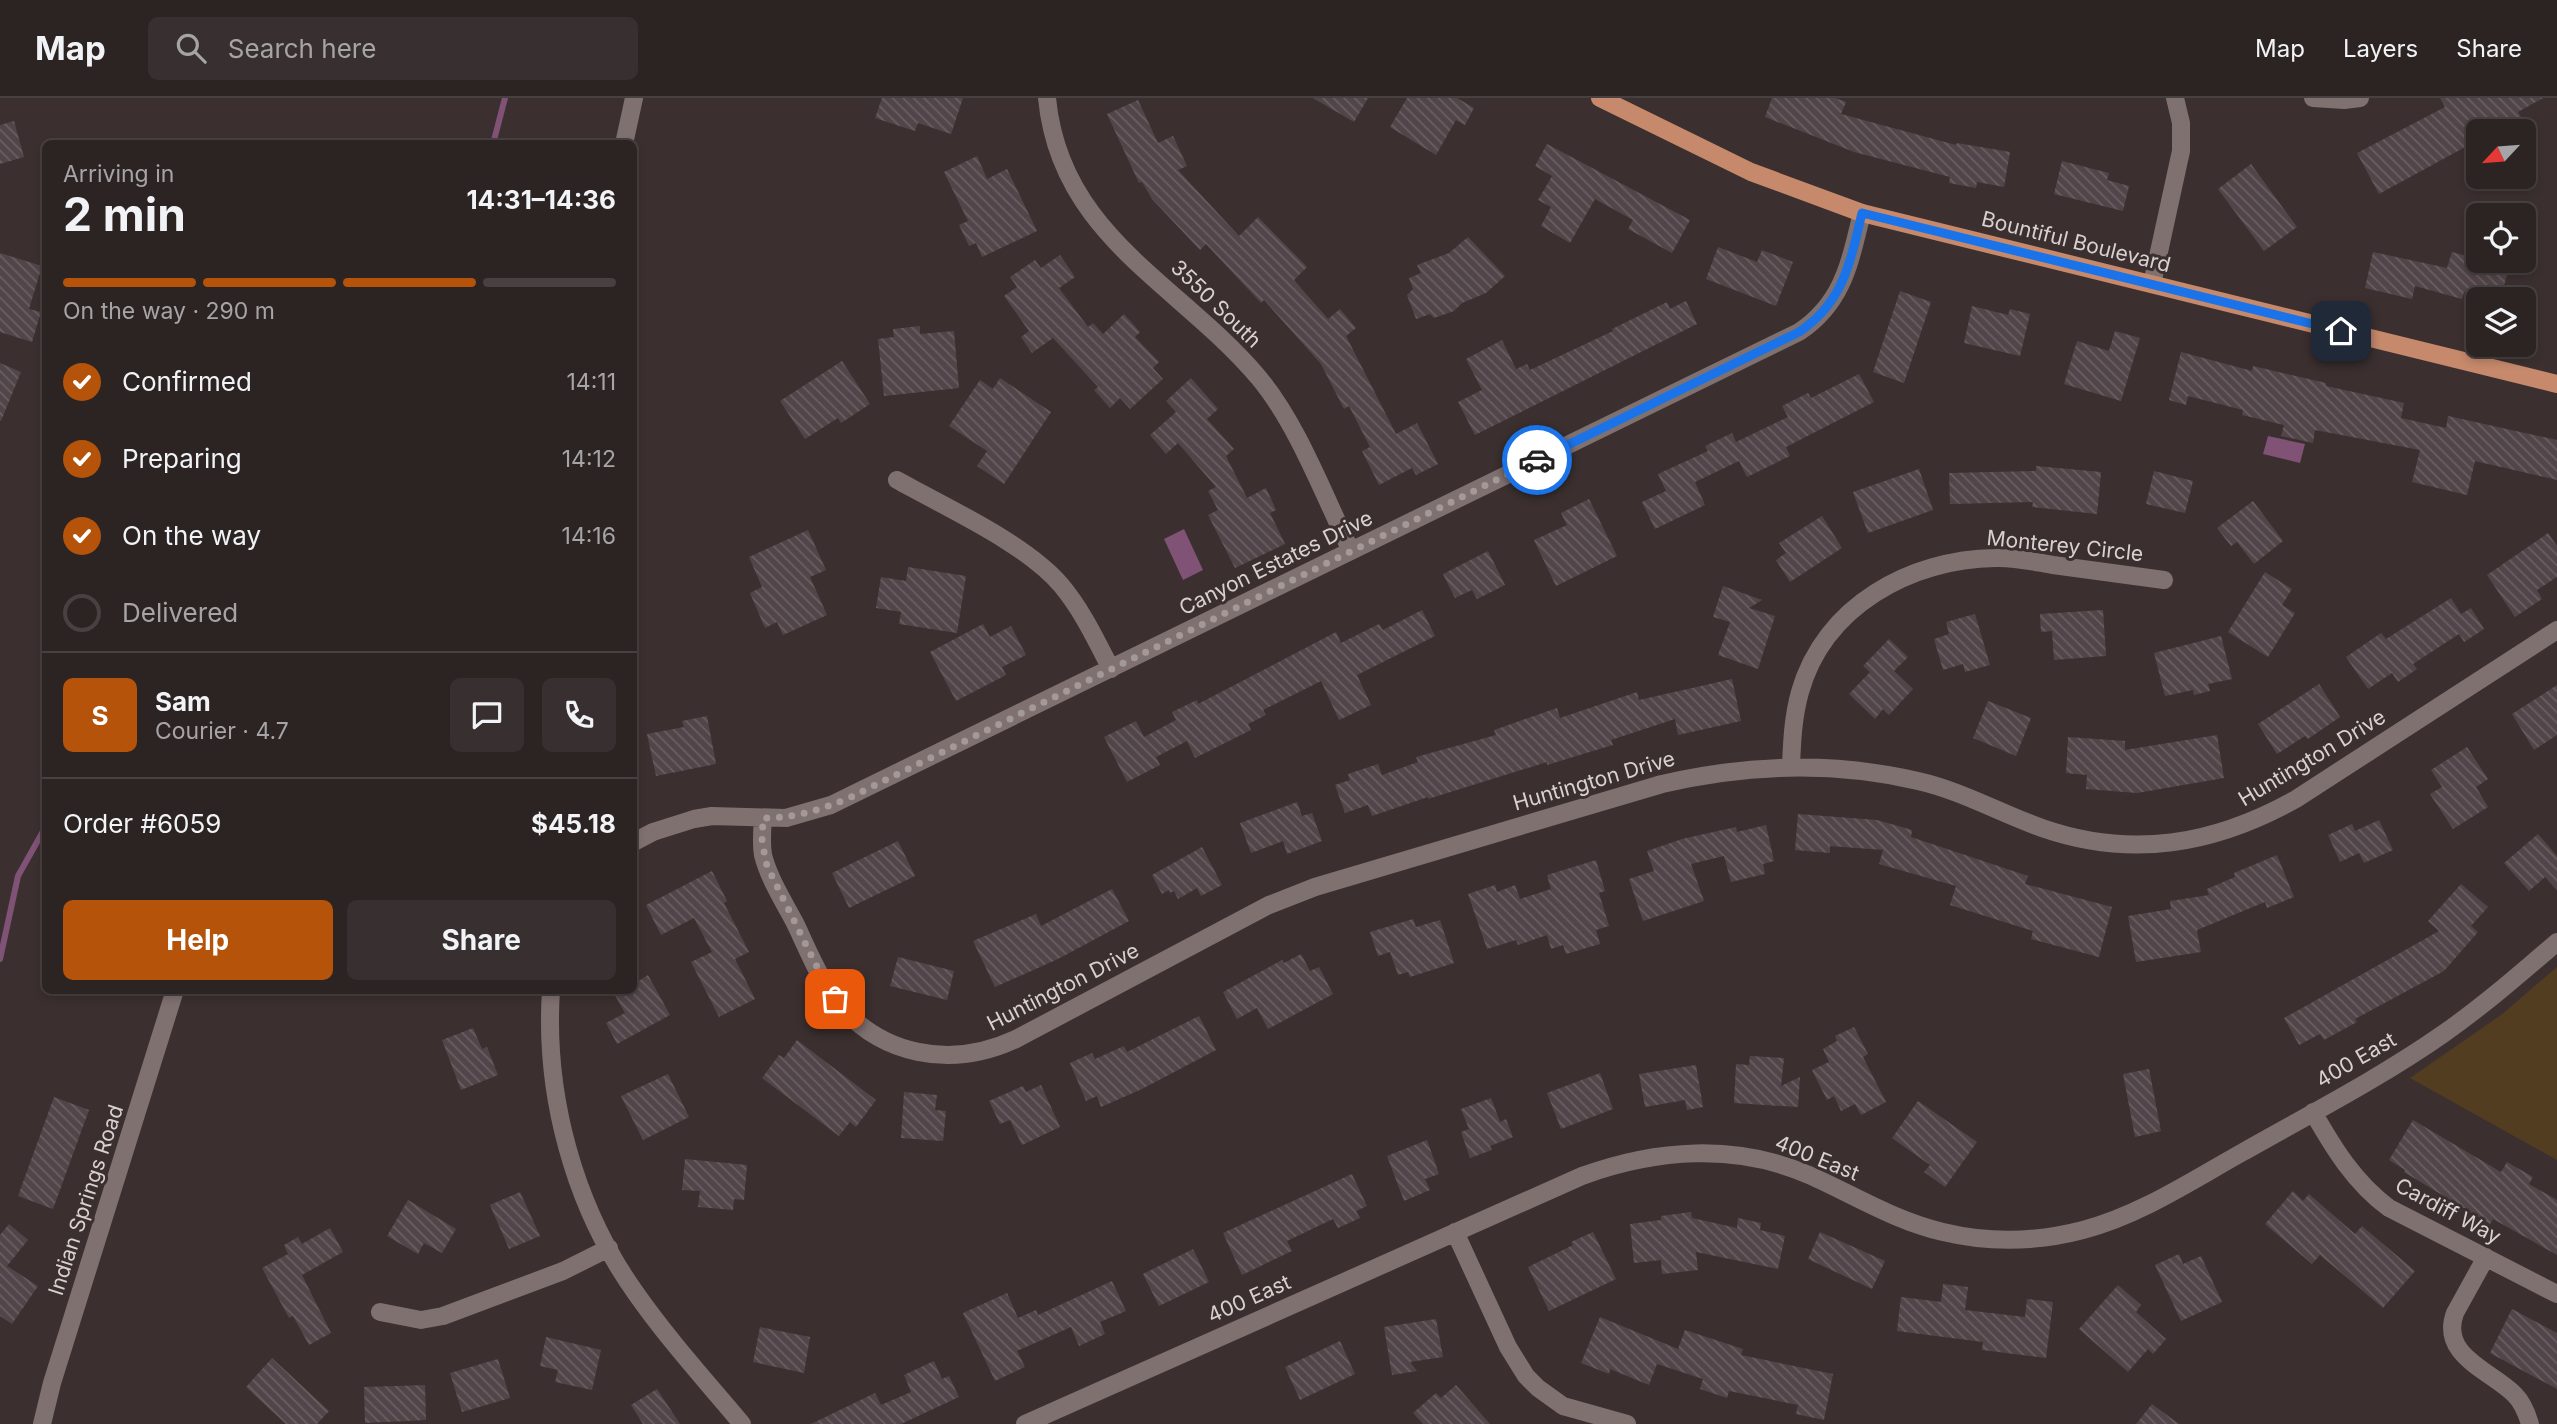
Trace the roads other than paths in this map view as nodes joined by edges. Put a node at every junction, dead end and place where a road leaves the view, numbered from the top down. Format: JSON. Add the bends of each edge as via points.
{"nodes":[{"id":1,"x":634,"y":98,"type":"edge"},
{"id":2,"x":1047,"y":98,"type":"edge"},
{"id":3,"x":1600,"y":98,"type":"edge"},
{"id":4,"x":2175,"y":98,"type":"edge"},
{"id":5,"x":2313,"y":98,"type":"edge"},
{"id":6,"x":2360,"y":98,"type":"edge"},
{"id":7,"x":625,"y":140,"type":"edge"},
{"id":8,"x":1862,"y":213,"type":"junction"},
{"id":9,"x":2152,"y":284,"type":"junction"},
{"id":10,"x":2557,"y":384,"type":"edge"},
{"id":11,"x":897,"y":480,"type":"dead end"},
{"id":12,"x":1351,"y":551,"type":"junction"},
{"id":13,"x":2164,"y":580,"type":"dead end"},
{"id":14,"x":2557,"y":630,"type":"edge"},
{"id":15,"x":1111,"y":669,"type":"junction"},
{"id":16,"x":1791,"y":766,"type":"junction"},
{"id":17,"x":763,"y":818,"type":"junction"},
{"id":18,"x":637,"y":840,"type":"edge"},
{"id":19,"x":2557,"y":942,"type":"edge"},
{"id":20,"x":174,"y":994,"type":"edge"},
{"id":21,"x":551,"y":994,"type":"edge"},
{"id":22,"x":2313,"y":1112,"type":"junction"},
{"id":23,"x":1455,"y":1232,"type":"junction"},
{"id":24,"x":609,"y":1248,"type":"junction"},
{"id":25,"x":2486,"y":1257,"type":"junction"},
{"id":26,"x":2557,"y":1294,"type":"edge"},
{"id":27,"x":380,"y":1312,"type":"dead end"},
{"id":28,"x":1057,"y":1417,"type":"edge"},
{"id":29,"x":42,"y":1424,"type":"edge"},
{"id":30,"x":742,"y":1424,"type":"edge"},
{"id":31,"x":1025,"y":1424,"type":"edge"},
{"id":32,"x":1627,"y":1424,"type":"edge"},
{"id":33,"x":2530,"y":1424,"type":"edge"}],
"edges":[{"from":1,"to":7,"type":"street"},
{"from":2,"to":12,"type":"street","name":"3550 South","via":[[1054,142],[1083,204],[1270,393]]},
{"from":3,"to":8,"type":"main road","name":"Bountiful Boulevard","via":[[1751,172]]},
{"from":4,"to":9,"type":"street","via":[[2182,144]]},
{"from":5,"to":6,"type":"street"},
{"from":8,"to":9,"type":"main road","name":"Bountiful Boulevard"},
{"from":8,"to":12,"type":"street","name":"Canyon Estates Drive","via":[[1842,283],[1812,324]]},
{"from":9,"to":10,"type":"main road","name":"Bountiful Boulevard"},
{"from":11,"to":15,"type":"street","via":[[1042,567],[1076,604]]},
{"from":12,"to":15,"type":"street","name":"Canyon Estates Drive"},
{"from":13,"to":16,"type":"street","name":"Monterey Circle","via":[[1999,558],[1940,564],[1894,581],[1854,608],[1821,645],[1800,690]]},
{"from":14,"to":16,"type":"street","name":"Huntington Drive","via":[[2287,804],[2244,825],[2193,840],[2100,843],[2043,828],[1920,781],[1873,772]]},
{"from":15,"to":17,"type":"street","name":"Canyon Estates Drive","via":[[831,805],[786,818]]},
{"from":16,"to":17,"type":"street","name":"Huntington Drive","via":[[1726,771],[1662,784],[1315,887],[1269,905],[1009,1042],[957,1056],[926,1054],[897,1045],[863,1026],[835,999],[767,866]]},
{"from":17,"to":18,"type":"street","name":"Canyon Estates Drive","via":[[694,819]]},
{"from":19,"to":22,"type":"street","name":"400 East","via":[[2440,1036]]},
{"from":20,"to":29,"type":"street","name":"Indian Springs Road"},
{"from":21,"to":24,"type":"street","via":[[550,1045],[559,1111],[579,1182]]},
{"from":22,"to":23,"type":"street","name":"400 East","via":[[2131,1213],[2060,1235],[1987,1239],[1944,1232],[1881,1212],[1784,1166],[1713,1153],[1658,1155],[1614,1164]]},
{"from":22,"to":25,"type":"street","name":"Cardiff Way","via":[[2350,1171],[2375,1197]]},
{"from":23,"to":28,"type":"street","name":"400 East"},
{"from":23,"to":32,"type":"street","via":[[1526,1376],[1563,1406]]},
{"from":24,"to":27,"type":"street","via":[[443,1316],[421,1320]]},
{"from":24,"to":30,"type":"street","via":[[649,1311]]},
{"from":25,"to":26,"type":"street","name":"Cardiff Way"},
{"from":25,"to":33,"type":"street","via":[[2452,1320],[2453,1336],[2470,1362],[2518,1398]]},
{"from":28,"to":31,"type":"street","name":"400 East"}]}
